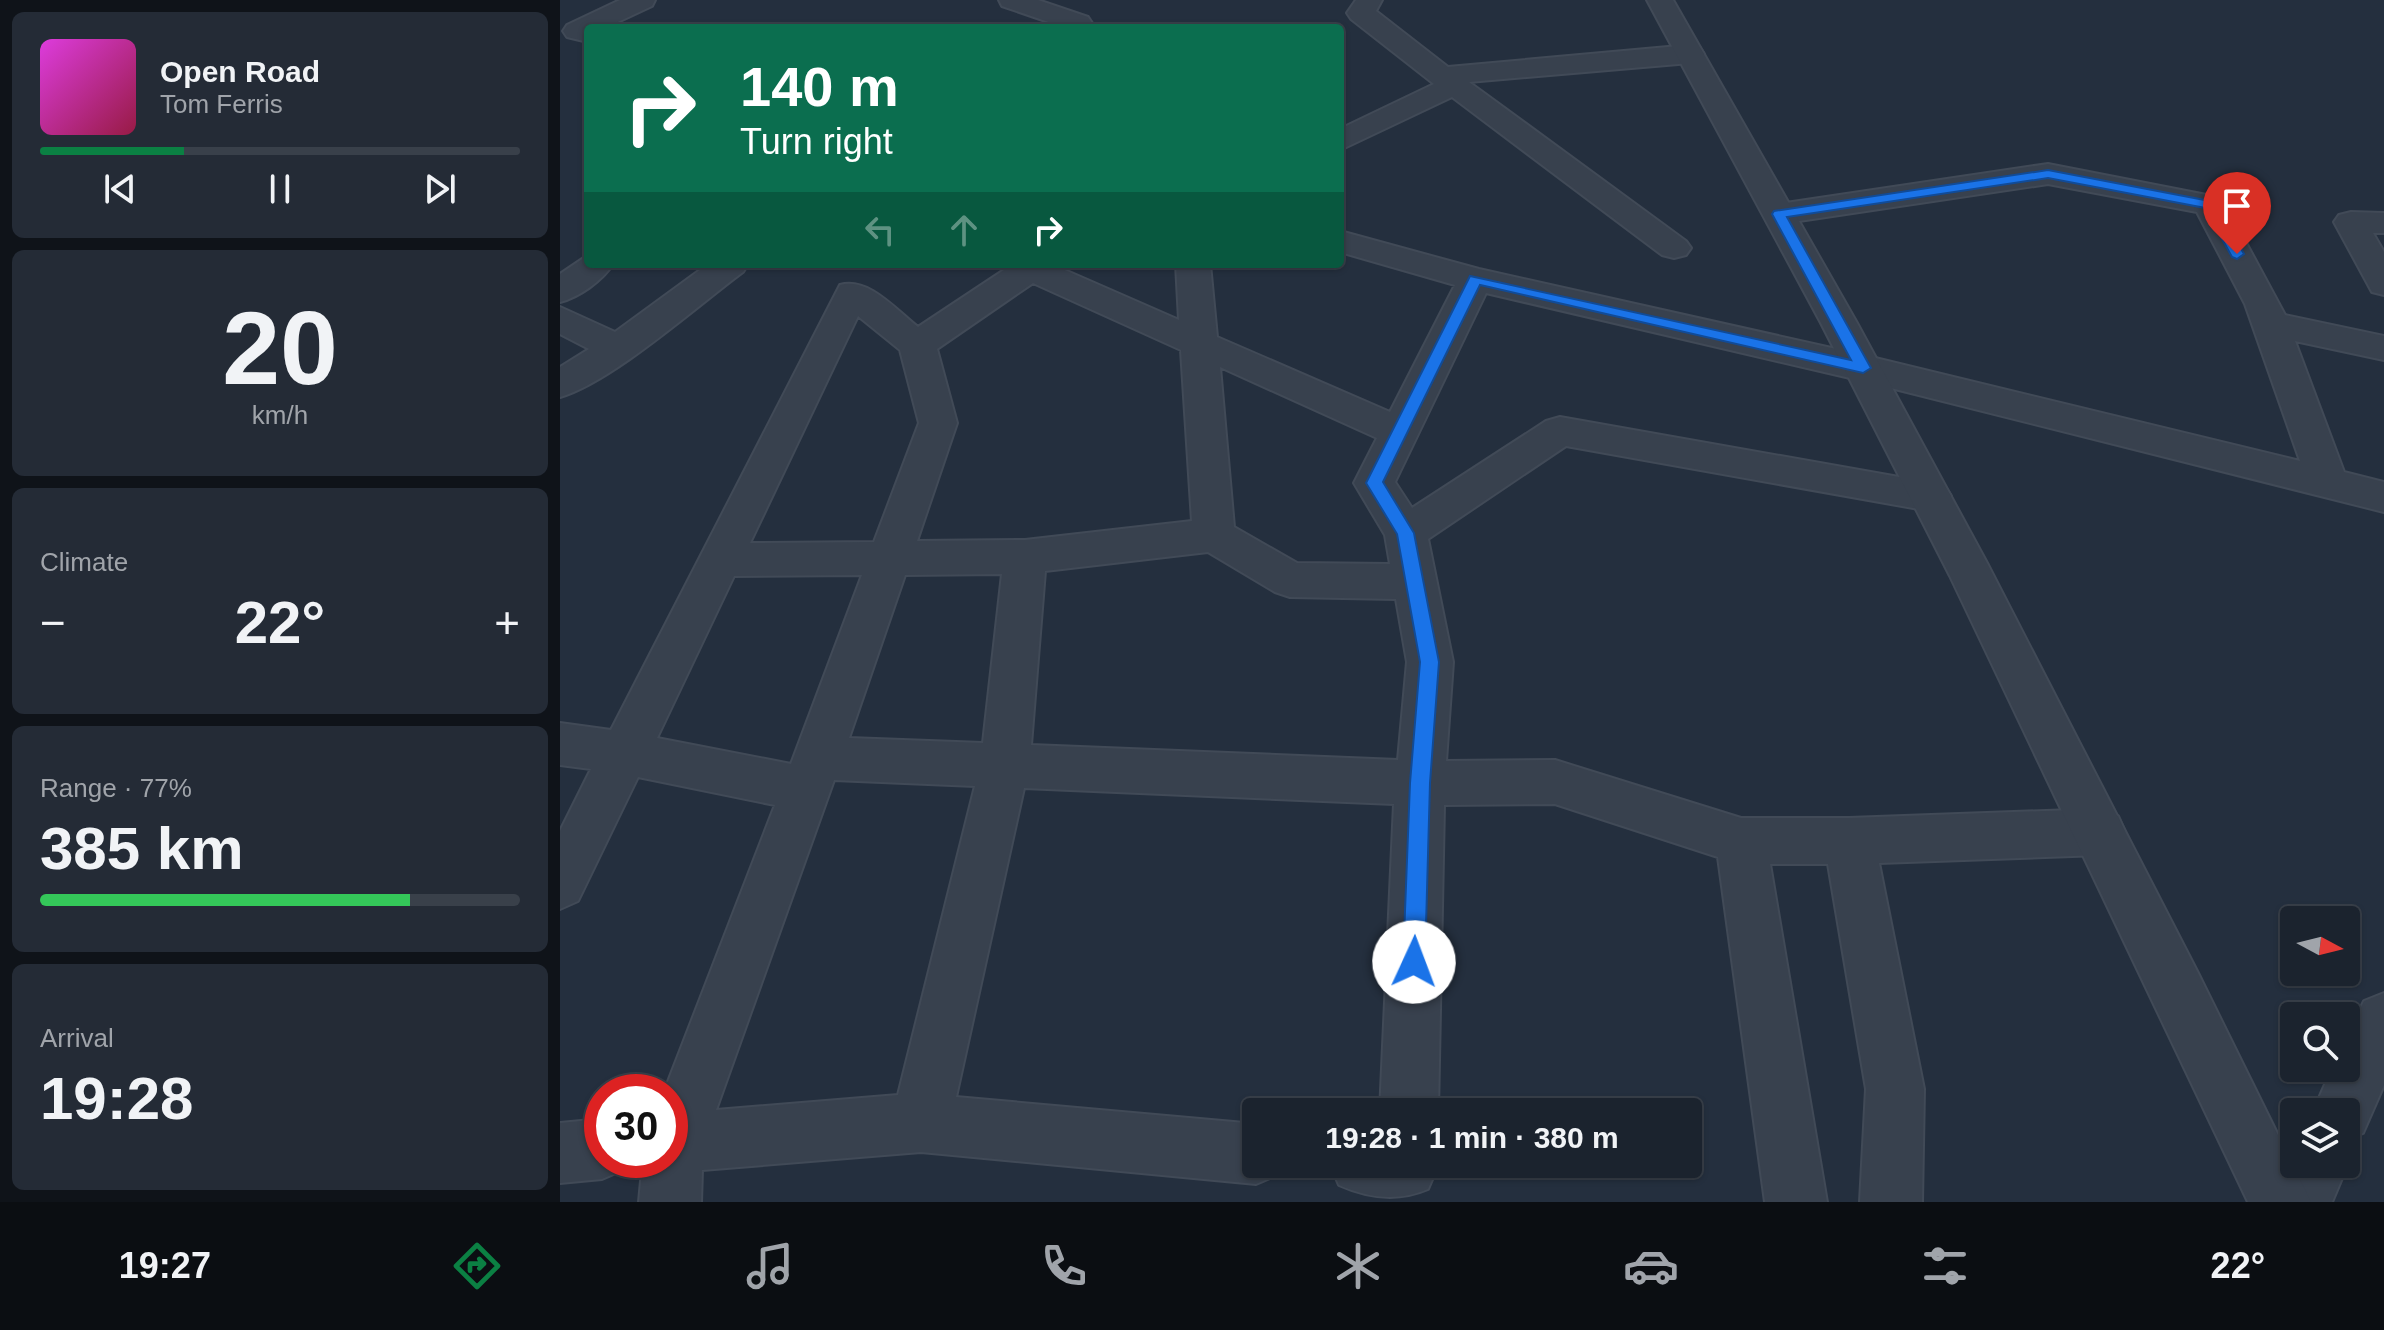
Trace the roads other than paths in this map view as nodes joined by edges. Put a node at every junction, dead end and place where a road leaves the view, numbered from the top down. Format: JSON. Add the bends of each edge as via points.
{"nodes":[{"id":1,"x":642,"y":0,"type":"edge"},
{"id":2,"x":1012,"y":0,"type":"edge"},
{"id":3,"x":1369,"y":0,"type":"edge"},
{"id":4,"x":1660,"y":0,"type":"edge"},
{"id":5,"x":1082,"y":20,"type":"edge"},
{"id":6,"x":590,"y":24,"type":"edge"},
{"id":7,"x":1690,"y":54,"type":"junction"},
{"id":8,"x":1448,"y":81,"type":"junction"},
{"id":9,"x":1344,"y":139,"type":"edge"},
{"id":10,"x":1779,"y":214,"type":"junction"},
{"id":11,"x":2384,"y":223,"type":"edge"},
{"id":12,"x":1344,"y":242,"type":"edge"},
{"id":13,"x":1674,"y":248,"type":"dead end"},
{"id":14,"x":591,"y":268,"type":"edge"},
{"id":15,"x":726,"y":268,"type":"edge"},
{"id":16,"x":1023,"y":268,"type":"edge"},
{"id":17,"x":1030,"y":268,"type":"edge"},
{"id":18,"x":1193,"y":268,"type":"edge"},
{"id":19,"x":1475,"y":279,"type":"junction"},
{"id":20,"x":2384,"y":284,"type":"edge"},
{"id":21,"x":560,"y":291,"type":"edge"},
{"id":22,"x":560,"y":319,"type":"edge"},
{"id":23,"x":2270,"y":324,"type":"junction"},
{"id":24,"x":1200,"y":344,"type":"junction"},
{"id":25,"x":917,"y":345,"type":"junction"},
{"id":26,"x":618,"y":348,"type":"junction"},
{"id":27,"x":2384,"y":348,"type":"edge"},
{"id":28,"x":1863,"y":368,"type":"junction"},
{"id":29,"x":560,"y":384,"type":"edge"},
{"id":30,"x":1399,"y":432,"type":"junction"},
{"id":31,"x":2327,"y":482,"type":"junction"},
{"id":32,"x":1930,"y":496,"type":"junction"},
{"id":33,"x":2384,"y":497,"type":"edge"},
{"id":34,"x":1406,"y":533,"type":"junction"},
{"id":35,"x":1214,"y":535,"type":"junction"},
{"id":36,"x":1025,"y":557,"type":"junction"},
{"id":37,"x":889,"y":558,"type":"junction"},
{"id":38,"x":718,"y":560,"type":"junction"},
{"id":39,"x":1415,"y":582,"type":"junction"},
{"id":40,"x":560,"y":744,"type":"edge"},
{"id":41,"x":624,"y":753,"type":"junction"},
{"id":42,"x":1004,"y":766,"type":"junction"},
{"id":43,"x":812,"y":773,"type":"junction"},
{"id":44,"x":1420,"y":783,"type":"junction"},
{"id":45,"x":2100,"y":832,"type":"junction"},
{"id":46,"x":1741,"y":841,"type":"junction"},
{"id":47,"x":1849,"y":841,"type":"junction"},
{"id":48,"x":560,"y":884,"type":"edge"},
{"id":49,"x":2384,"y":1021,"type":"edge"},
{"id":50,"x":1401,"y":1098,"type":"edge"},
{"id":51,"x":2348,"y":1098,"type":"edge"},
{"id":52,"x":688,"y":1101,"type":"edge"},
{"id":53,"x":921,"y":1123,"type":"junction"},
{"id":54,"x":688,"y":1142,"type":"edge"},
{"id":55,"x":584,"y":1151,"type":"edge"},
{"id":56,"x":560,"y":1153,"type":"edge"},
{"id":57,"x":1242,"y":1153,"type":"edge"},
{"id":58,"x":671,"y":1178,"type":"edge"},
{"id":59,"x":2312,"y":1178,"type":"edge"},
{"id":60,"x":670,"y":1202,"type":"edge"},
{"id":61,"x":1796,"y":1202,"type":"edge"},
{"id":62,"x":1891,"y":1202,"type":"edge"},
{"id":63,"x":2280,"y":1202,"type":"edge"},
{"id":64,"x":2301,"y":1202,"type":"edge"}],
"edges":[{"from":1,"to":6,"type":"street"},
{"from":2,"to":5,"type":"street"},
{"from":3,"to":8,"type":"street","via":[[1361,13]]},
{"from":4,"to":7,"type":"street"},
{"from":7,"to":8,"type":"street"},
{"from":7,"to":10,"type":"street"},
{"from":8,"to":9,"type":"street"},
{"from":8,"to":13,"type":"street"},
{"from":10,"to":23,"type":"street","via":[[2048,174],[2210,205]]},
{"from":10,"to":28,"type":"street"},
{"from":11,"to":20,"type":"street","via":[[2351,222]]},
{"from":12,"to":19,"type":"street"},
{"from":14,"to":21,"type":"street"},
{"from":15,"to":26,"type":"street"},
{"from":16,"to":25,"type":"street"},
{"from":17,"to":24,"type":"street"},
{"from":18,"to":24,"type":"street"},
{"from":19,"to":28,"type":"street"},
{"from":19,"to":30,"type":"street"},
{"from":22,"to":26,"type":"street"},
{"from":23,"to":27,"type":"street"},
{"from":23,"to":31,"type":"street"},
{"from":24,"to":30,"type":"street"},
{"from":24,"to":35,"type":"street"},
{"from":25,"to":37,"type":"street","via":[[938,423]]},
{"from":25,"to":38,"type":"street","via":[[852,293]]},
{"from":26,"to":29,"type":"street"},
{"from":28,"to":31,"type":"street"},
{"from":28,"to":32,"type":"street"},
{"from":30,"to":34,"type":"street","via":[[1374,483]]},
{"from":31,"to":33,"type":"street"},
{"from":32,"to":34,"type":"street","via":[[1560,431]]},
{"from":32,"to":45,"type":"street"},
{"from":34,"to":39,"type":"street"},
{"from":35,"to":36,"type":"street"},
{"from":35,"to":39,"type":"street","via":[[1290,580]]},
{"from":36,"to":37,"type":"street"},
{"from":36,"to":42,"type":"street"},
{"from":37,"to":38,"type":"street"},
{"from":37,"to":43,"type":"street"},
{"from":38,"to":41,"type":"street"},
{"from":39,"to":44,"type":"street","via":[[1430,662]]},
{"from":40,"to":41,"type":"street"},
{"from":41,"to":43,"type":"street"},
{"from":41,"to":48,"type":"street"},
{"from":42,"to":43,"type":"street"},
{"from":42,"to":44,"type":"street"},
{"from":42,"to":53,"type":"street"},
{"from":43,"to":52,"type":"street"},
{"from":44,"to":46,"type":"street","via":[[1555,782]]},
{"from":44,"to":50,"type":"street"},
{"from":45,"to":47,"type":"street"},
{"from":45,"to":63,"type":"street"},
{"from":46,"to":47,"type":"street"},
{"from":46,"to":61,"type":"street"},
{"from":47,"to":62,"type":"street","via":[[1895,1089]]},
{"from":49,"to":51,"type":"street"},
{"from":53,"to":54,"type":"street"},
{"from":53,"to":57,"type":"street"},
{"from":55,"to":56,"type":"street"},
{"from":58,"to":60,"type":"street"},
{"from":59,"to":64,"type":"street"}]}
